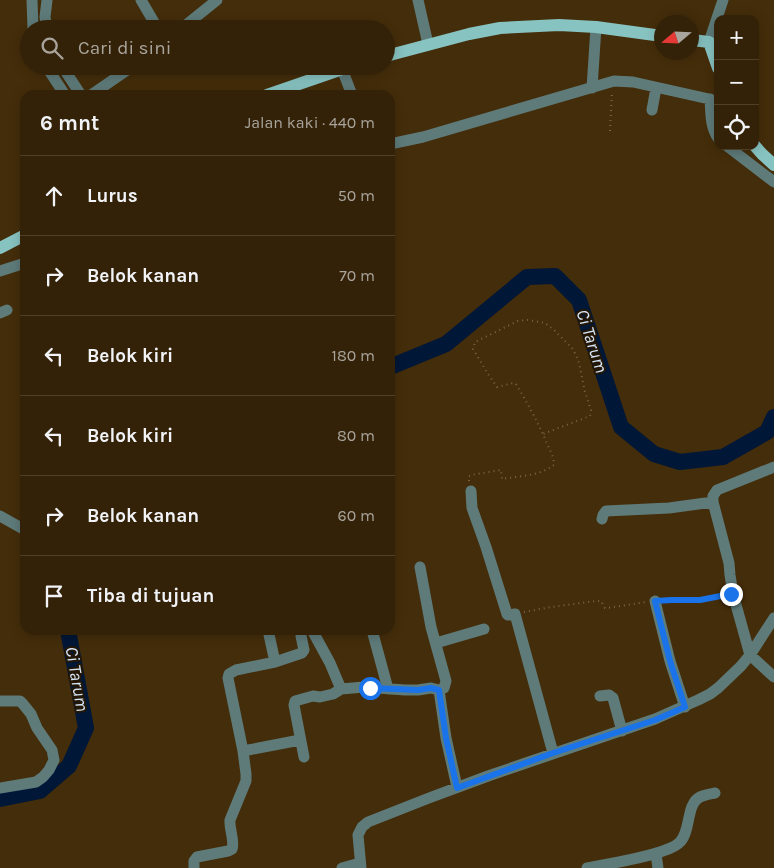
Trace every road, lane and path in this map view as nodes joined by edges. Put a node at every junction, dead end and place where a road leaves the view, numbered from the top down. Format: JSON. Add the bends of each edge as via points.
{"nodes":[{"id":1,"x":32,"y":0,"type":"edge"},
{"id":2,"x":47,"y":0,"type":"edge"},
{"id":3,"x":141,"y":0,"type":"edge"},
{"id":4,"x":217,"y":0,"type":"edge"},
{"id":5,"x":418,"y":0,"type":"edge"},
{"id":6,"x":723,"y":0,"type":"edge"},
{"id":7,"x":208,"y":4,"type":"edge"},
{"id":8,"x":33,"y":20,"type":"edge"},
{"id":9,"x":46,"y":20,"type":"edge"},
{"id":10,"x":153,"y":20,"type":"edge"},
{"id":11,"x":191,"y":20,"type":"edge"},
{"id":12,"x":596,"y":27,"type":"junction"},
{"id":13,"x":654,"y":35,"type":"edge"},
{"id":14,"x":699,"y":41,"type":"edge"},
{"id":15,"x":709,"y":42,"type":"junction"},
{"id":16,"x":428,"y":44,"type":"junction"},
{"id":17,"x":395,"y":53,"type":"edge"},
{"id":18,"x":715,"y":60,"type":"edge"},
{"id":19,"x":52,"y":75,"type":"edge"},
{"id":20,"x":68,"y":75,"type":"edge"},
{"id":21,"x":120,"y":75,"type":"edge"},
{"id":22,"x":326,"y":75,"type":"edge"},
{"id":23,"x":348,"y":75,"type":"edge"},
{"id":24,"x":614,"y":82,"type":"junction"},
{"id":25,"x":592,"y":86,"type":"junction"},
{"id":26,"x":656,"y":88,"type":"junction"},
{"id":27,"x":62,"y":90,"type":"edge"},
{"id":28,"x":78,"y":90,"type":"edge"},
{"id":29,"x":98,"y":90,"type":"edge"},
{"id":30,"x":282,"y":90,"type":"edge"},
{"id":31,"x":351,"y":90,"type":"edge"},
{"id":32,"x":714,"y":100,"type":"edge"},
{"id":33,"x":652,"y":110,"type":"dead end"},
{"id":34,"x":714,"y":130,"type":"edge"},
{"id":35,"x":610,"y":131,"type":"dead end"},
{"id":36,"x":395,"y":143,"type":"edge"},
{"id":37,"x":732,"y":150,"type":"edge"},
{"id":38,"x":758,"y":150,"type":"edge"},
{"id":39,"x":774,"y":165,"type":"edge"},
{"id":40,"x":774,"y":182,"type":"edge"},
{"id":41,"x":20,"y":238,"type":"edge"},
{"id":42,"x":0,"y":248,"type":"edge"},
{"id":43,"x":20,"y":265,"type":"edge"},
{"id":44,"x":0,"y":271,"type":"edge"},
{"id":45,"x":543,"y":434,"type":"junction"},
{"id":46,"x":774,"y":467,"type":"edge"},
{"id":47,"x":471,"y":491,"type":"joint"},
{"id":48,"x":713,"y":502,"type":"junction"},
{"id":49,"x":0,"y":516,"type":"edge"},
{"id":50,"x":602,"y":519,"type":"dead end"},
{"id":51,"x":20,"y":527,"type":"edge"},
{"id":52,"x":420,"y":567,"type":"dead end"},
{"id":53,"x":733,"y":594,"type":"junction"},
{"id":54,"x":655,"y":601,"type":"junction"},
{"id":55,"x":514,"y":614,"type":"junction"},
{"id":56,"x":774,"y":618,"type":"edge"},
{"id":57,"x":484,"y":629,"type":"dead end"},
{"id":58,"x":269,"y":635,"type":"edge"},
{"id":59,"x":301,"y":635,"type":"edge"},
{"id":60,"x":315,"y":635,"type":"edge"},
{"id":61,"x":373,"y":635,"type":"edge"},
{"id":62,"x":436,"y":643,"type":"junction"},
{"id":63,"x":750,"y":655,"type":"junction"},
{"id":64,"x":275,"y":662,"type":"junction"},
{"id":65,"x":774,"y":676,"type":"edge"},
{"id":66,"x":388,"y":689,"type":"junction"},
{"id":67,"x":341,"y":690,"type":"junction"},
{"id":68,"x":439,"y":690,"type":"junction"},
{"id":69,"x":600,"y":696,"type":"dead end"},
{"id":70,"x":0,"y":701,"type":"edge"},
{"id":71,"x":685,"y":707,"type":"junction"},
{"id":72,"x":622,"y":731,"type":"junction"},
{"id":73,"x":300,"y":740,"type":"junction"},
{"id":74,"x":243,"y":752,"type":"junction"},
{"id":75,"x":553,"y":753,"type":"junction"},
{"id":76,"x":304,"y":757,"type":"dead end"},
{"id":77,"x":0,"y":788,"type":"edge"},
{"id":78,"x":457,"y":788,"type":"junction"},
{"id":79,"x":715,"y":793,"type":"dead end"},
{"id":80,"x":656,"y":854,"type":"junction"},
{"id":81,"x":360,"y":865,"type":"edge"},
{"id":82,"x":610,"y":866,"type":"edge"},
{"id":83,"x":194,"y":868,"type":"edge"},
{"id":84,"x":342,"y":868,"type":"edge"},
{"id":85,"x":587,"y":868,"type":"edge"},
{"id":86,"x":658,"y":868,"type":"edge"}],
"edges":[{"from":1,"to":8,"type":"street"},
{"from":2,"to":9,"type":"street"},
{"from":3,"to":10,"type":"street"},
{"from":4,"to":7,"type":"street"},
{"from":5,"to":16,"type":"street"},
{"from":6,"to":15,"type":"street"},
{"from":7,"to":11,"type":"street"},
{"from":12,"to":13,"type":"main road"},
{"from":12,"to":16,"type":"main road","via":[[559,25],[524,32],[500,28]]},
{"from":12,"to":25,"type":"street"},
{"from":14,"to":15,"type":"main road"},
{"from":15,"to":18,"type":"main road"},
{"from":16,"to":17,"type":"main road"},
{"from":19,"to":27,"type":"street"},
{"from":20,"to":28,"type":"street"},
{"from":21,"to":29,"type":"street"},
{"from":22,"to":30,"type":"main road"},
{"from":23,"to":31,"type":"street"},
{"from":24,"to":25,"type":"street"},
{"from":24,"to":26,"type":"street","via":[[633,82]]},
{"from":24,"to":35,"type":"path"},
{"from":25,"to":36,"type":"street"},
{"from":26,"to":32,"type":"street"},
{"from":26,"to":33,"type":"street"},
{"from":32,"to":34,"type":"street"},
{"from":37,"to":40,"type":"street"},
{"from":38,"to":39,"type":"main road"},
{"from":41,"to":42,"type":"main road"},
{"from":43,"to":44,"type":"street"},
{"from":45,"to":45,"type":"path","via":[[590,416],[591,410],[572,348],[545,323],[518,321],[475,342],[473,349],[497,387],[516,384]]},
{"from":45,"to":47,"type":"path","via":[[554,460],[552,466],[531,475],[502,479],[501,470],[472,475],[469,477]]},
{"from":46,"to":48,"type":"street","via":[[717,490]]},
{"from":47,"to":55,"type":"street","via":[[472,508],[507,614]]},
{"from":48,"to":50,"type":"street","via":[[606,511]]},
{"from":48,"to":53,"type":"street","via":[[729,563]]},
{"from":49,"to":51,"type":"street"},
{"from":52,"to":62,"type":"street"},
{"from":53,"to":54,"type":"path","via":[[700,600]]},
{"from":53,"to":63,"type":"street"},
{"from":54,"to":55,"type":"path","via":[[607,608],[603,602],[596,601]]},
{"from":54,"to":71,"type":"street"},
{"from":55,"to":75,"type":"street"},
{"from":56,"to":63,"type":"street"},
{"from":57,"to":62,"type":"street"},
{"from":58,"to":64,"type":"street"},
{"from":59,"to":64,"type":"street","via":[[302,653]]},
{"from":60,"to":67,"type":"street"},
{"from":61,"to":66,"type":"street"},
{"from":62,"to":68,"type":"street","via":[[446,681],[444,688]]},
{"from":63,"to":65,"type":"street"},
{"from":63,"to":71,"type":"street","via":[[718,688]]},
{"from":64,"to":74,"type":"street","via":[[236,670],[228,676]]},
{"from":66,"to":67,"type":"street"},
{"from":66,"to":68,"type":"street"},
{"from":67,"to":73,"type":"street","via":[[295,700]]},
{"from":68,"to":78,"type":"street"},
{"from":69,"to":72,"type":"street","via":[[613,698]]},
{"from":70,"to":77,"type":"street","via":[[20,701],[23,704],[52,750],[54,760],[36,782]]},
{"from":71,"to":72,"type":"street"},
{"from":72,"to":75,"type":"street"},
{"from":73,"to":74,"type":"street"},
{"from":73,"to":76,"type":"street"},
{"from":74,"to":83,"type":"street","via":[[246,781],[230,820],[232,850],[197,857]]},
{"from":75,"to":78,"type":"street"},
{"from":78,"to":81,"type":"street","via":[[362,827],[358,835]]},
{"from":79,"to":80,"type":"street","via":[[698,798],[693,804],[681,842]]},
{"from":80,"to":82,"type":"street"},
{"from":80,"to":86,"type":"street"},
{"from":81,"to":84,"type":"street"},
{"from":82,"to":85,"type":"street"}]}
